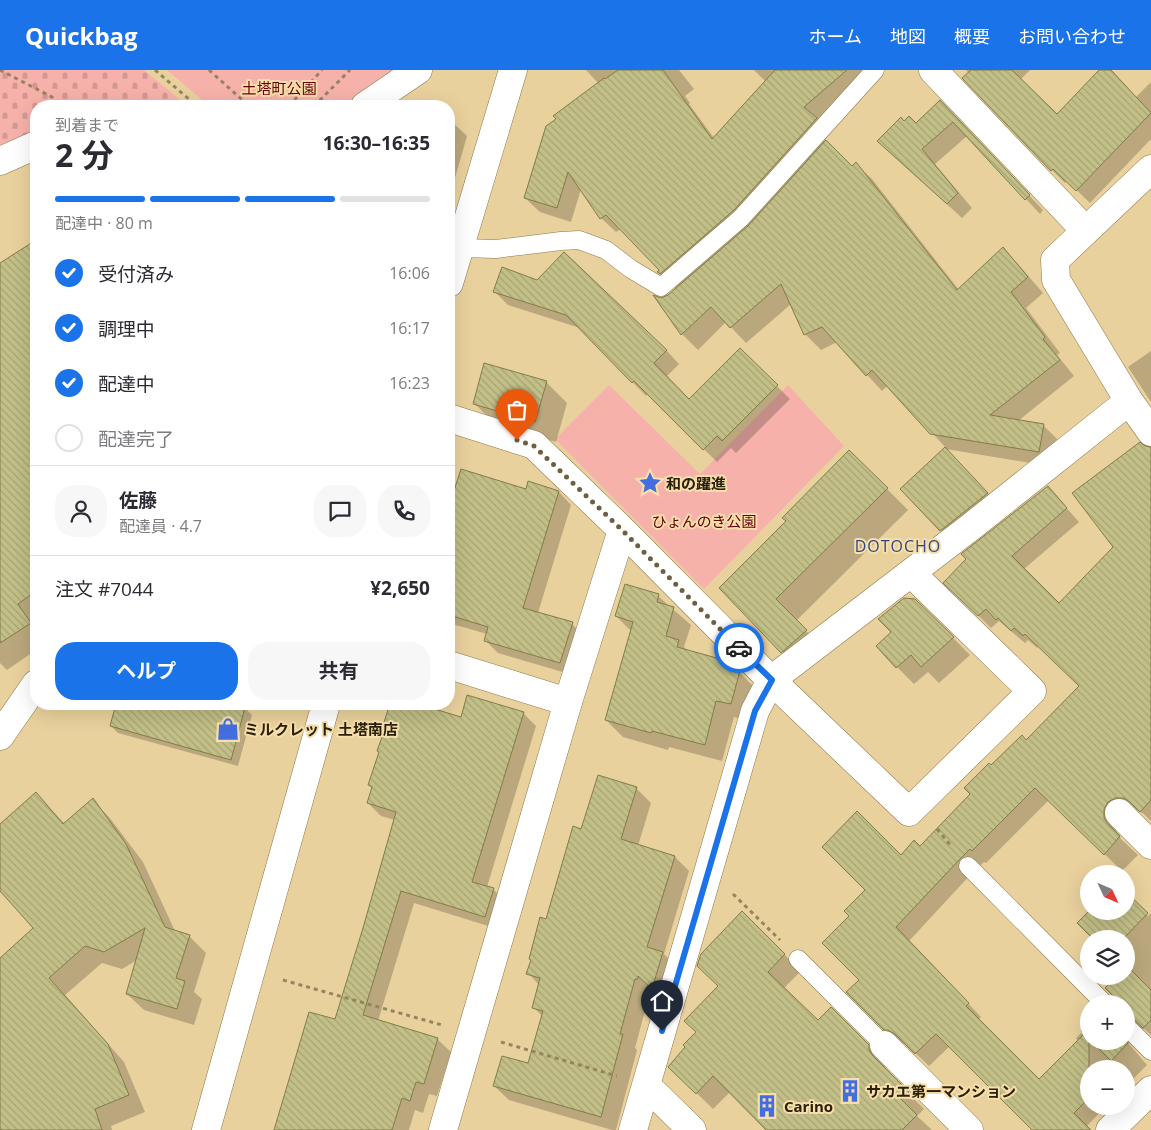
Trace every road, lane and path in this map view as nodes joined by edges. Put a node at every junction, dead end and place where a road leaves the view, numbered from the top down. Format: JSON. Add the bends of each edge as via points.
{"nodes":[{"id":1,"x":0,"y":70,"type":"edge"},
{"id":2,"x":155,"y":70,"type":"edge"},
{"id":3,"x":209,"y":70,"type":"edge"},
{"id":4,"x":322,"y":70,"type":"edge"},
{"id":5,"x":350,"y":70,"type":"edge"},
{"id":6,"x":418,"y":70,"type":"edge"},
{"id":7,"x":513,"y":70,"type":"edge"},
{"id":8,"x":875,"y":70,"type":"edge"},
{"id":9,"x":933,"y":70,"type":"edge"},
{"id":10,"x":55,"y":100,"type":"edge"},
{"id":11,"x":190,"y":100,"type":"edge"},
{"id":12,"x":242,"y":100,"type":"edge"},
{"id":13,"x":294,"y":100,"type":"edge"},
{"id":14,"x":320,"y":100,"type":"edge"},
{"id":15,"x":375,"y":100,"type":"edge"},
{"id":16,"x":30,"y":148,"type":"edge"},
{"id":17,"x":0,"y":161,"type":"edge"},
{"id":18,"x":1151,"y":169,"type":"edge"},
{"id":19,"x":1085,"y":230,"type":"junction"},
{"id":20,"x":459,"y":248,"type":"junction"},
{"id":21,"x":455,"y":262,"type":"edge"},
{"id":22,"x":1129,"y":401,"type":"junction"},
{"id":23,"x":455,"y":420,"type":"edge"},
{"id":24,"x":1151,"y":432,"type":"edge"},
{"id":25,"x":622,"y":530,"type":"junction"},
{"id":26,"x":910,"y":574,"type":"junction"},
{"id":27,"x":455,"y":668,"type":"edge"},
{"id":28,"x":772,"y":680,"type":"junction"},
{"id":29,"x":30,"y":693,"type":"edge"},
{"id":30,"x":568,"y":702,"type":"junction"},
{"id":31,"x":324,"y":710,"type":"edge"},
{"id":32,"x":0,"y":736,"type":"edge"},
{"id":33,"x":916,"y":806,"type":"junction"},
{"id":34,"x":1119,"y":813,"type":"dead end"},
{"id":35,"x":1151,"y":845,"type":"edge"},
{"id":36,"x":968,"y":866,"type":"joint"},
{"id":37,"x":709,"y":869,"type":"junction"},
{"id":38,"x":798,"y":958,"type":"joint"},
{"id":39,"x":1096,"y":995,"type":"edge"},
{"id":40,"x":1135,"y":1035,"type":"edge"},
{"id":41,"x":884,"y":1045,"type":"joint"},
{"id":42,"x":1151,"y":1050,"type":"edge"},
{"id":43,"x":646,"y":1085,"type":"junction"},
{"id":44,"x":1151,"y":1090,"type":"edge"},
{"id":45,"x":206,"y":1130,"type":"edge"},
{"id":46,"x":443,"y":1130,"type":"edge"},
{"id":47,"x":633,"y":1130,"type":"edge"},
{"id":48,"x":692,"y":1130,"type":"edge"},
{"id":49,"x":969,"y":1130,"type":"edge"},
{"id":50,"x":1110,"y":1130,"type":"edge"}],
"edges":[{"from":1,"to":10,"type":"path"},
{"from":2,"to":11,"type":"path"},
{"from":3,"to":12,"type":"path"},
{"from":4,"to":13,"type":"path"},
{"from":5,"to":14,"type":"path"},
{"from":6,"to":15,"type":"street"},
{"from":7,"to":20,"type":"street"},
{"from":8,"to":20,"type":"lane","via":[[740,218],[661,287],[606,250],[579,240],[496,249]]},
{"from":9,"to":19,"type":"street"},
{"from":16,"to":17,"type":"street"},
{"from":18,"to":19,"type":"street"},
{"from":19,"to":22,"type":"street","via":[[1055,260],[1056,280]]},
{"from":20,"to":21,"type":"street"},
{"from":22,"to":24,"type":"street"},
{"from":22,"to":26,"type":"street"},
{"from":23,"to":25,"type":"street","via":[[534,446]]},
{"from":25,"to":28,"type":"street"},
{"from":25,"to":30,"type":"street"},
{"from":26,"to":28,"type":"street"},
{"from":26,"to":33,"type":"street","via":[[1032,690]]},
{"from":27,"to":30,"type":"street"},
{"from":28,"to":33,"type":"street","via":[[909,812]]},
{"from":28,"to":37,"type":"street","via":[[755,711]]},
{"from":29,"to":32,"type":"street"},
{"from":30,"to":46,"type":"street"},
{"from":31,"to":45,"type":"street"},
{"from":33,"to":36,"type":"path"},
{"from":34,"to":35,"type":"street"},
{"from":36,"to":39,"type":"lane"},
{"from":37,"to":38,"type":"path"},
{"from":37,"to":43,"type":"street"},
{"from":38,"to":41,"type":"lane"},
{"from":40,"to":42,"type":"lane"},
{"from":41,"to":49,"type":"street"},
{"from":43,"to":47,"type":"street"},
{"from":43,"to":48,"type":"street"},
{"from":44,"to":50,"type":"street"}]}
